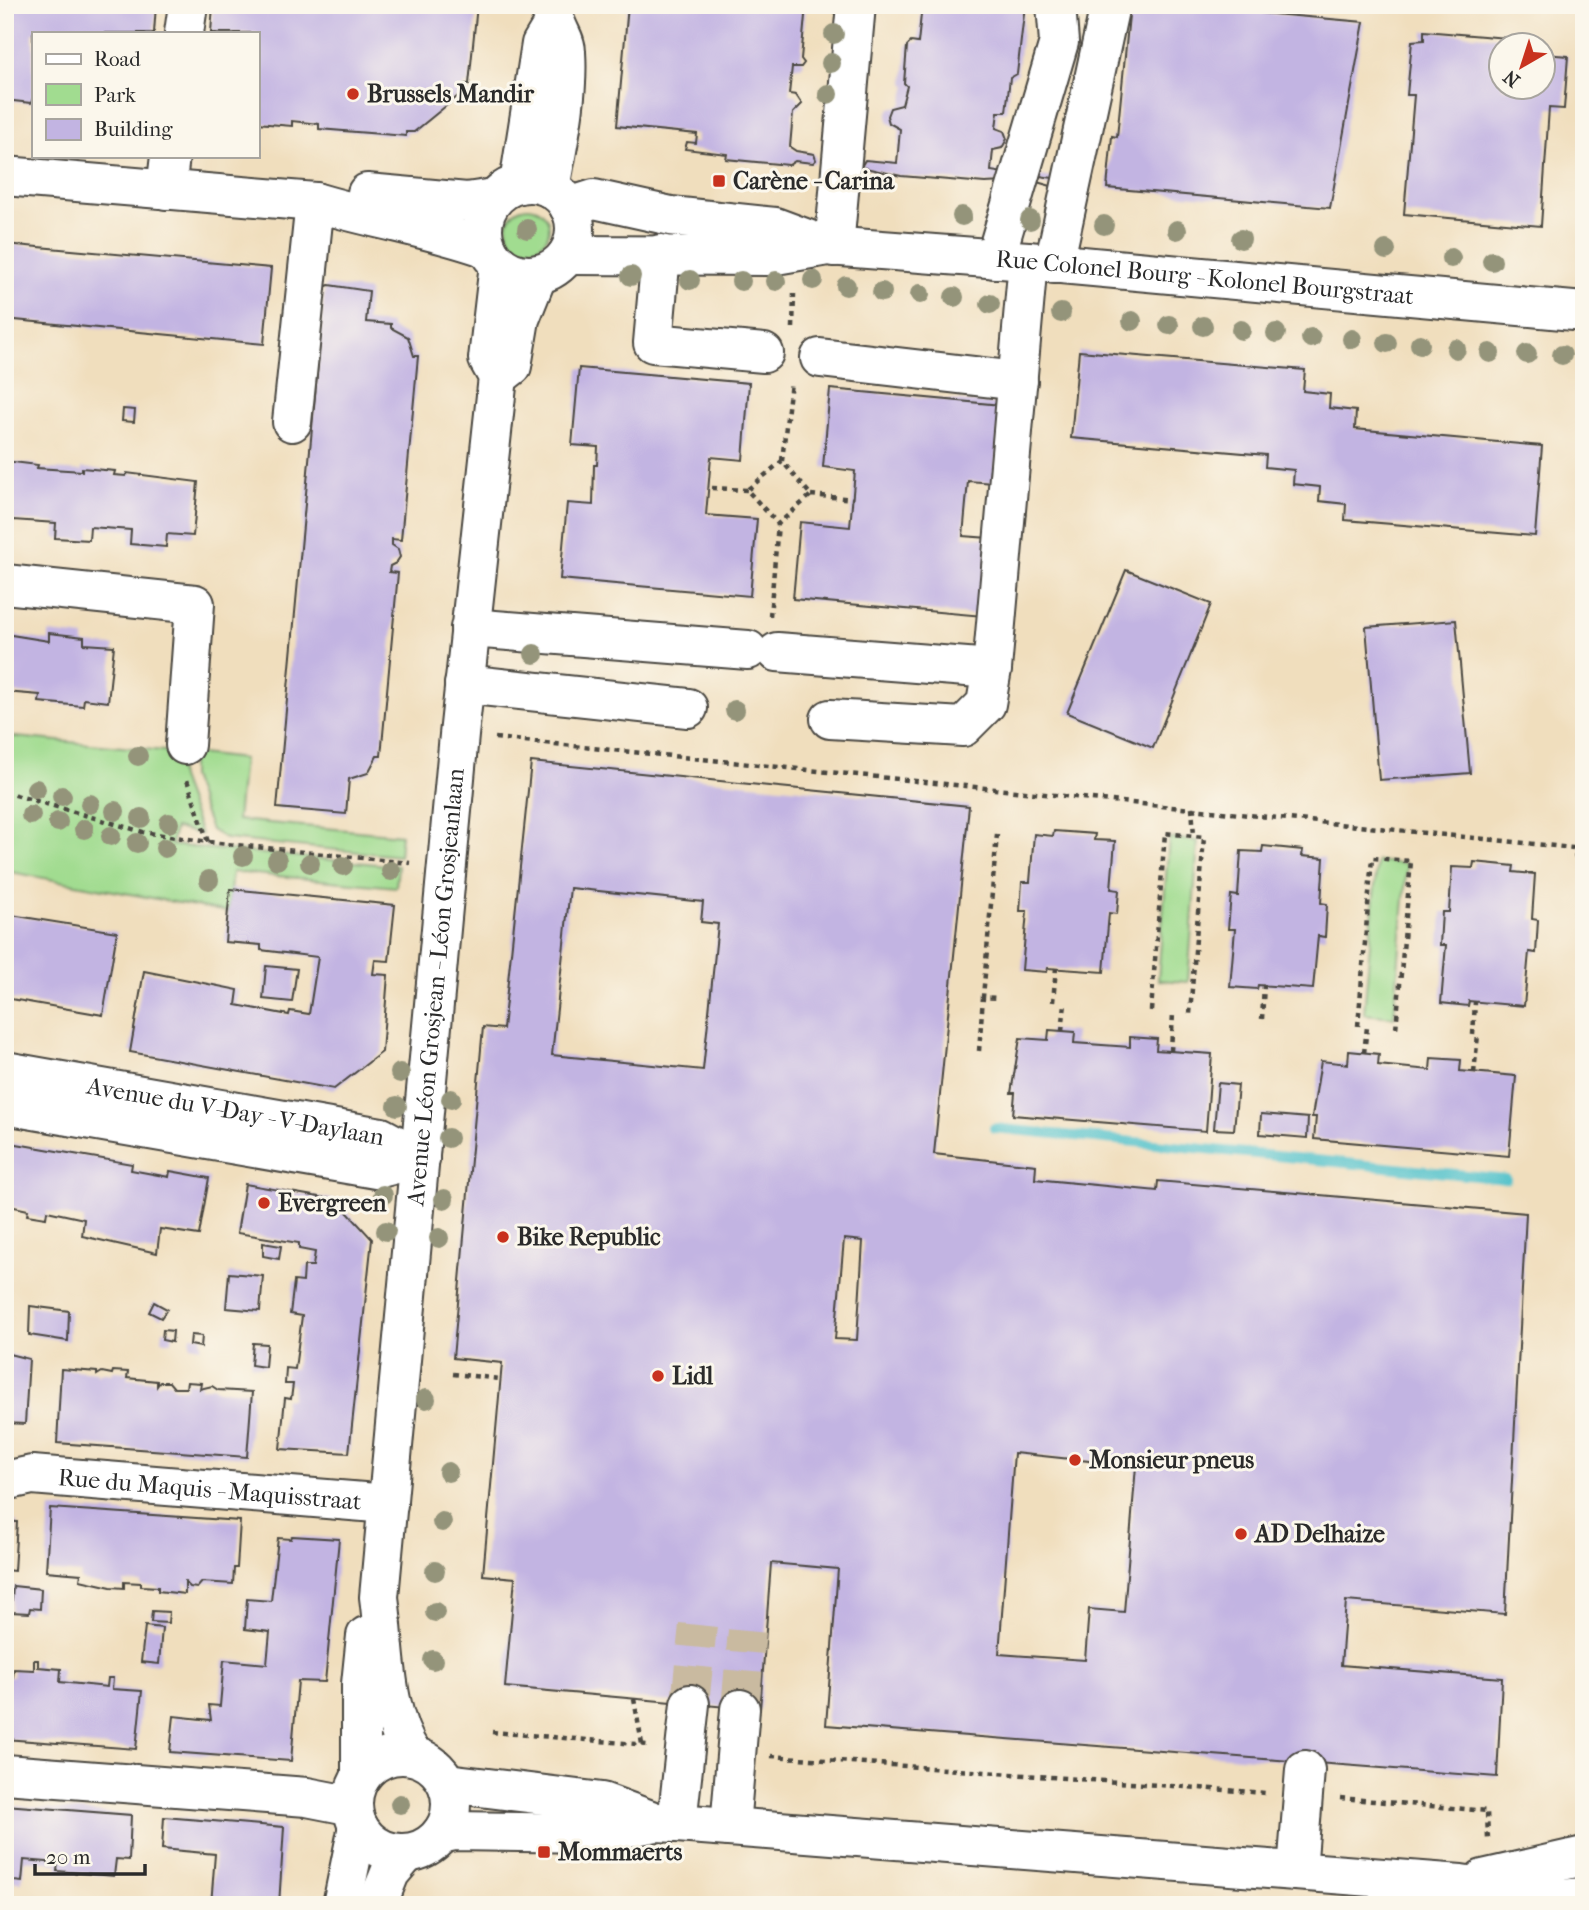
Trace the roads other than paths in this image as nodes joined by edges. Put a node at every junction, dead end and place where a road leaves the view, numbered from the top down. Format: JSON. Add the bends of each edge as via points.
{"nodes":[{"id":1,"x":188,"y":5,"type":"edge"},
{"id":2,"x":856,"y":5,"type":"edge"},
{"id":3,"x":1056,"y":5,"type":"edge"},
{"id":4,"x":1110,"y":5,"type":"edge"},
{"id":5,"x":553,"y":14,"type":"edge"},
{"id":6,"x":184,"y":32,"type":"edge"},
{"id":7,"x":168,"y":173,"type":"edge"},
{"id":8,"x":5,"y":176,"type":"edge"},
{"id":9,"x":533,"y":194,"type":"junction"},
{"id":10,"x":315,"y":202,"type":"junction"},
{"id":11,"x":831,"y":247,"type":"junction"},
{"id":12,"x":661,"y":254,"type":"junction"},
{"id":13,"x":493,"y":256,"type":"junction"},
{"id":14,"x":1026,"y":261,"type":"junction"},
{"id":15,"x":552,"y":265,"type":"junction"},
{"id":16,"x":1584,"y":312,"type":"edge"},
{"id":17,"x":764,"y":353,"type":"dead end"},
{"id":18,"x":820,"y":358,"type":"dead end"},
{"id":19,"x":498,"y":377,"type":"junction"},
{"id":20,"x":1018,"y":381,"type":"junction"},
{"id":21,"x":292,"y":422,"type":"dead end"},
{"id":22,"x":5,"y":584,"type":"edge"},
{"id":23,"x":470,"y":628,"type":"junction"},
{"id":24,"x":992,"y":669,"type":"junction"},
{"id":25,"x":464,"y":684,"type":"junction"},
{"id":26,"x":688,"y":708,"type":"dead end"},
{"id":27,"x":830,"y":719,"type":"dead end"},
{"id":28,"x":185,"y":745,"type":"road end"},
{"id":29,"x":5,"y":1071,"type":"edge"},
{"id":30,"x":5,"y":1105,"type":"edge"},
{"id":31,"x":420,"y":1158,"type":"junction"},
{"id":32,"x":14,"y":1473,"type":"edge"},
{"id":33,"x":388,"y":1504,"type":"junction"},
{"id":34,"x":379,"y":1597,"type":"junction"},
{"id":35,"x":690,"y":1704,"type":"tunnel mouth"},
{"id":36,"x":740,"y":1709,"type":"tunnel mouth"},
{"id":37,"x":413,"y":1756,"type":"junction"},
{"id":38,"x":5,"y":1773,"type":"edge"},
{"id":39,"x":447,"y":1783,"type":"junction"},
{"id":40,"x":1304,"y":1783,"type":"road end"},
{"id":41,"x":357,"y":1803,"type":"junction"},
{"id":42,"x":666,"y":1823,"type":"junction"},
{"id":43,"x":730,"y":1827,"type":"junction"},
{"id":44,"x":441,"y":1835,"type":"junction"},
{"id":45,"x":407,"y":1853,"type":"junction"},
{"id":46,"x":1584,"y":1856,"type":"edge"},
{"id":47,"x":1297,"y":1871,"type":"junction"},
{"id":48,"x":1461,"y":1884,"type":"junction"},
{"id":49,"x":1584,"y":1897,"type":"edge"},
{"id":50,"x":342,"y":1905,"type":"edge"},
{"id":51,"x":377,"y":1905,"type":"edge"}],
"edges":[{"from":1,"to":6,"type":"street"},
{"from":2,"to":11,"type":"street"},
{"from":3,"to":14,"type":"street","via":[[1059,42]]},
{"from":4,"to":14,"type":"street"},
{"from":5,"to":9,"type":"street","via":[[567,49],[560,133]]},
{"from":7,"to":8,"type":"street","name":"Rue Colonel Bourg - Kolonel Bourgstraat"},
{"from":7,"to":10,"type":"street","name":"Rue Colonel Bourg - Kolonel Bourgstraat"},
{"from":9,"to":10,"type":"street","name":"Rue Colonel Bourg - Kolonel Bourgstraat","via":[[467,202],[360,193]]},
{"from":9,"to":11,"type":"street","name":"Rue Colonel Bourg - Kolonel Bourgstraat","via":[[775,227]]},
{"from":9,"to":13,"type":"street","via":[[483,222]]},
{"from":9,"to":15,"type":"street","via":[[575,231]]},
{"from":10,"to":13,"type":"street","name":"Rue Colonel Bourg - Kolonel Bourgstraat","via":[[409,224]]},
{"from":10,"to":21,"type":"street"},
{"from":11,"to":12,"type":"street","name":"Rue Colonel Bourg - Kolonel Bourgstraat","via":[[770,256]]},
{"from":11,"to":14,"type":"street","name":"Rue Colonel Bourg - Kolonel Bourgstraat"},
{"from":12,"to":15,"type":"street","name":"Rue Colonel Bourg - Kolonel Bourgstraat"},
{"from":12,"to":17,"type":"street","via":[[653,343]]},
{"from":13,"to":15,"type":"street","name":"Rue Colonel Bourg - Kolonel Bourgstraat","via":[[518,273]]},
{"from":13,"to":19,"type":"street","name":"Avenue Léon Grosjean - Léon Grosjeanlaan","via":[[488,359]]},
{"from":14,"to":16,"type":"street","name":"Rue Colonel Bourg - Kolonel Bourgstraat"},
{"from":14,"to":20,"type":"street"},
{"from":15,"to":19,"type":"street","name":"Avenue Léon Grosjean - Léon Grosjeanlaan","via":[[520,319],[512,366]]},
{"from":18,"to":20,"type":"street"},
{"from":19,"to":23,"type":"street","name":"Avenue Léon Grosjean - Léon Grosjeanlaan"},
{"from":20,"to":24,"type":"street"},
{"from":22,"to":28,"type":"street","via":[[195,604]]},
{"from":23,"to":24,"type":"street"},
{"from":23,"to":25,"type":"street","name":"Avenue Léon Grosjean - Léon Grosjeanlaan"},
{"from":24,"to":27,"type":"street","via":[[986,705],[963,727]]},
{"from":25,"to":26,"type":"street"},
{"from":25,"to":31,"type":"street","name":"Avenue Léon Grosjean - Léon Grosjeanlaan"},
{"from":29,"to":31,"type":"street","name":"Avenue du V-Day - V-Daylaan","via":[[381,1137]]},
{"from":30,"to":31,"type":"street","name":"Avenue du V-Day - V-Daylaan","via":[[376,1168]]},
{"from":31,"to":33,"type":"street","name":"Avenue Léon Grosjean - Léon Grosjeanlaan"},
{"from":32,"to":33,"type":"street","name":"Rue du Maquis - Maquisstraat"},
{"from":33,"to":34,"type":"street","name":"Avenue Léon Grosjean - Léon Grosjeanlaan"},
{"from":34,"to":37,"type":"street","name":"Avenue Léon Grosjean - Léon Grosjeanlaan","via":[[388,1683],[403,1742]]},
{"from":34,"to":41,"type":"street","name":"Avenue Léon Grosjean - Léon Grosjeanlaan","via":[[367,1618]]},
{"from":35,"to":42,"type":"street","via":[[685,1749]]},
{"from":36,"to":43,"type":"street"},
{"from":37,"to":39,"type":"street","via":[[433,1765]]},
{"from":37,"to":41,"type":"street","via":[[380,1759]]},
{"from":38,"to":41,"type":"street"},
{"from":39,"to":42,"type":"street","via":[[602,1802]]},
{"from":39,"to":44,"type":"street","via":[[452,1810]]},
{"from":40,"to":47,"type":"street"},
{"from":41,"to":45,"type":"street","via":[[375,1845]]},
{"from":41,"to":50,"type":"street","name":"Avenue Léon Grosjean - Léon Grosjeanlaan"},
{"from":42,"to":43,"type":"street"},
{"from":42,"to":44,"type":"street","via":[[597,1833],[455,1831]]},
{"from":43,"to":47,"type":"street"},
{"from":44,"to":45,"type":"street","via":[[426,1847]]},
{"from":45,"to":51,"type":"street","via":[[390,1873]]},
{"from":46,"to":48,"type":"street"},
{"from":47,"to":48,"type":"street"},
{"from":48,"to":49,"type":"street","via":[[1562,1899]]}]}
